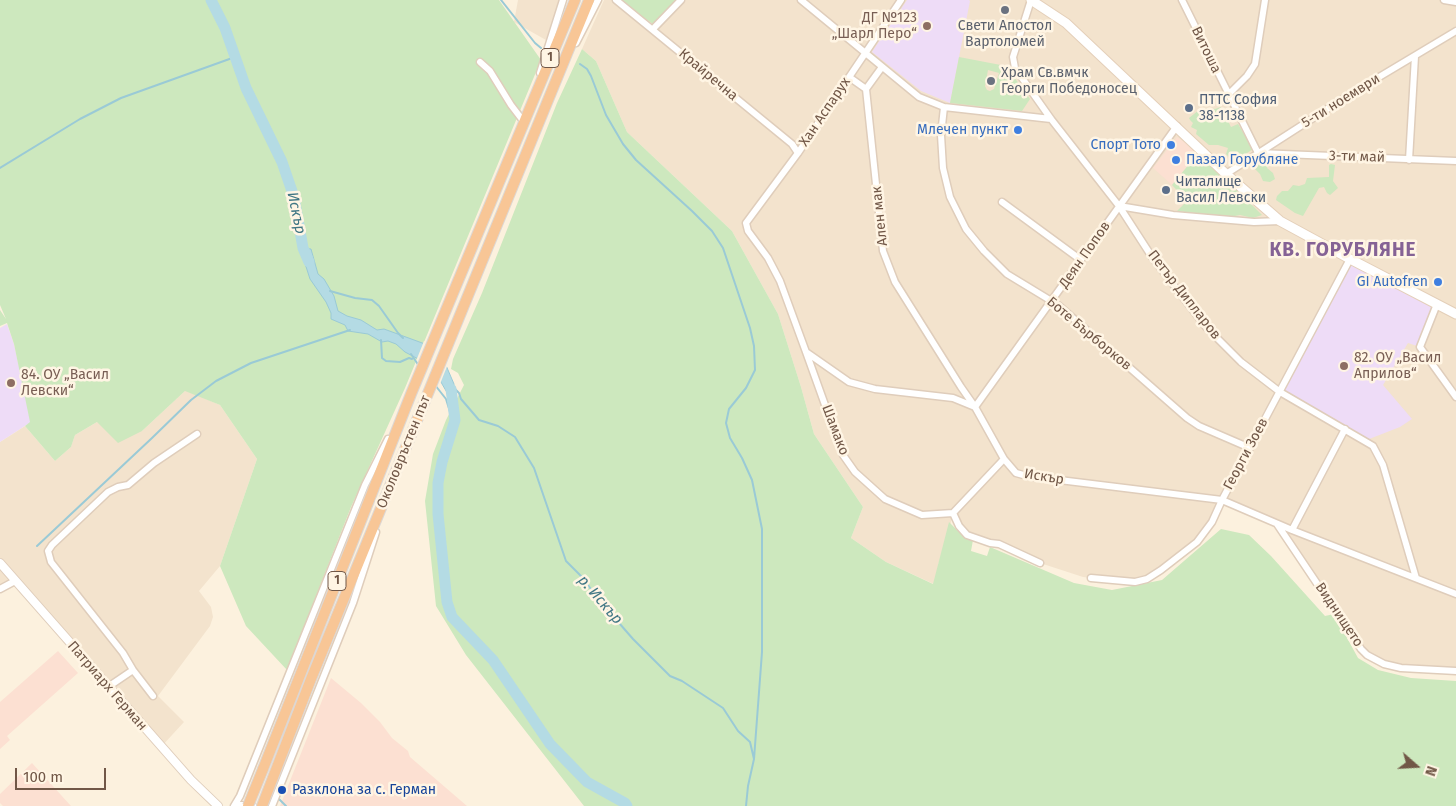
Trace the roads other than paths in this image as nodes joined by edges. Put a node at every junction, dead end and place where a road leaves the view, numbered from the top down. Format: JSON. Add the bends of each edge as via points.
{"nodes":[{"id":1,"x":563,"y":0,"type":"edge"},
{"id":2,"x":575,"y":0,"type":"edge"},
{"id":3,"x":589,"y":0,"type":"edge"},
{"id":4,"x":598,"y":0,"type":"edge"},
{"id":5,"x":616,"y":0,"type":"edge"},
{"id":6,"x":681,"y":0,"type":"edge"},
{"id":7,"x":802,"y":0,"type":"edge"},
{"id":8,"x":901,"y":0,"type":"edge"},
{"id":9,"x":1031,"y":0,"type":"edge"},
{"id":10,"x":1182,"y":0,"type":"edge"},
{"id":11,"x":1265,"y":0,"type":"edge"},
{"id":12,"x":1444,"y":0,"type":"edge"},
{"id":13,"x":1456,"y":2,"type":"edge"},
{"id":14,"x":653,"y":29,"type":"junction"},
{"id":15,"x":1456,"y":31,"type":"edge"},
{"id":16,"x":865,"y":54,"type":"junction"},
{"id":17,"x":1416,"y":56,"type":"junction"},
{"id":18,"x":480,"y":62,"type":"dead end"},
{"id":19,"x":882,"y":67,"type":"junction"},
{"id":20,"x":848,"y":77,"type":"junction"},
{"id":21,"x":866,"y":90,"type":"junction"},
{"id":22,"x":1228,"y":95,"type":"junction"},
{"id":23,"x":548,"y":98,"type":"junction"},
{"id":24,"x":944,"y":107,"type":"junction"},
{"id":25,"x":1051,"y":119,"type":"junction"},
{"id":26,"x":525,"y":120,"type":"junction"},
{"id":27,"x":1177,"y":126,"type":"junction"},
{"id":28,"x":798,"y":153,"type":"junction"},
{"id":29,"x":1258,"y":153,"type":"junction"},
{"id":30,"x":1409,"y":160,"type":"junction"},
{"id":31,"x":1456,"y":161,"type":"edge"},
{"id":32,"x":1226,"y":174,"type":"junction"},
{"id":33,"x":1002,"y":202,"type":"dead end"},
{"id":34,"x":1119,"y":206,"type":"junction"},
{"id":35,"x":1280,"y":221,"type":"junction"},
{"id":36,"x":1350,"y":259,"type":"junction"},
{"id":37,"x":1081,"y":260,"type":"junction"},
{"id":38,"x":1052,"y":301,"type":"junction"},
{"id":39,"x":1437,"y":304,"type":"junction"},
{"id":40,"x":1456,"y":314,"type":"edge"},
{"id":41,"x":806,"y":352,"type":"junction"},
{"id":42,"x":1280,"y":392,"type":"junction"},
{"id":43,"x":412,"y":394,"type":"junction"},
{"id":44,"x":1456,"y":397,"type":"edge"},
{"id":45,"x":975,"y":407,"type":"junction"},
{"id":46,"x":1345,"y":429,"type":"junction"},
{"id":47,"x":197,"y":434,"type":"dead end"},
{"id":48,"x":410,"y":438,"type":"junction"},
{"id":49,"x":1250,"y":448,"type":"junction"},
{"id":50,"x":1004,"y":459,"type":"junction"},
{"id":51,"x":1222,"y":500,"type":"junction"},
{"id":52,"x":953,"y":513,"type":"junction"},
{"id":53,"x":1277,"y":524,"type":"junction"},
{"id":54,"x":1292,"y":530,"type":"junction"},
{"id":55,"x":0,"y":563,"type":"edge"},
{"id":56,"x":1040,"y":564,"type":"dead end"},
{"id":57,"x":1091,"y":578,"type":"dead end"},
{"id":58,"x":1416,"y":578,"type":"junction"},
{"id":59,"x":15,"y":581,"type":"junction"},
{"id":60,"x":0,"y":589,"type":"edge"},
{"id":61,"x":1456,"y":594,"type":"edge"},
{"id":62,"x":133,"y":670,"type":"junction"},
{"id":63,"x":1456,"y":671,"type":"edge"},
{"id":64,"x":108,"y":687,"type":"junction"},
{"id":65,"x":153,"y":696,"type":"dead end"},
{"id":66,"x":218,"y":806,"type":"edge"},
{"id":67,"x":234,"y":806,"type":"edge"},
{"id":68,"x":238,"y":806,"type":"edge"},
{"id":69,"x":250,"y":806,"type":"edge"},
{"id":70,"x":262,"y":806,"type":"edge"},
{"id":71,"x":272,"y":806,"type":"edge"}],
"edges":[{"from":1,"to":26,"type":"street","name":"Околовръстен път"},
{"from":2,"to":26,"type":"highway","name":"Околовръстен път","number":"1"},
{"from":3,"to":23,"type":"highway","name":"Околовръстен път","number":"1"},
{"from":4,"to":23,"type":"street","name":"Околовръстен път"},
{"from":5,"to":14,"type":"street","name":"Крайречна"},
{"from":6,"to":14,"type":"street"},
{"from":7,"to":16,"type":"street"},
{"from":8,"to":16,"type":"street","name":"Хан Аспарух"},
{"from":9,"to":25,"type":"street","name":"Петър Дипларов","via":[[1013,57],[1014,63]]},
{"from":9,"to":27,"type":"main road","via":[[1066,24]]},
{"from":10,"to":22,"type":"street","name":"Витоша"},
{"from":11,"to":22,"type":"street","via":[[1255,64]]},
{"from":12,"to":13,"type":"street"},
{"from":14,"to":28,"type":"street","name":"Крайречна","via":[[792,144]]},
{"from":15,"to":17,"type":"street","name":"5-ти ноември"},
{"from":16,"to":19,"type":"street"},
{"from":16,"to":20,"type":"street","name":"Хан Аспарух"},
{"from":17,"to":29,"type":"street","name":"5-ти ноември"},
{"from":17,"to":30,"type":"street"},
{"from":18,"to":26,"type":"street","via":[[490,70],[511,105]]},
{"from":19,"to":21,"type":"street"},
{"from":19,"to":24,"type":"street","via":[[919,97]]},
{"from":20,"to":21,"type":"street"},
{"from":20,"to":28,"type":"street","name":"Хан Аспарух"},
{"from":21,"to":45,"type":"street","name":"Ален мак","via":[[883,251],[895,282]]},
{"from":22,"to":29,"type":"street","name":"Витоша"},
{"from":23,"to":48,"type":"highway","name":"Околовръстен път","number":"1"},
{"from":24,"to":25,"type":"street"},
{"from":24,"to":38,"type":"street","name":"Боте Бърборков","via":[[941,134],[943,168],[950,196],[966,229],[1007,274]]},
{"from":25,"to":34,"type":"street","name":"Петър Дипларов"},
{"from":26,"to":43,"type":"highway","name":"Околовръстен път","number":"1"},
{"from":27,"to":32,"type":"main road"},
{"from":27,"to":34,"type":"street","name":"Деян Попов"},
{"from":28,"to":41,"type":"street","name":"Хан Аспарух","via":[[746,223],[780,280]]},
{"from":29,"to":30,"type":"street","name":"3-ти май"},
{"from":29,"to":32,"type":"street","name":"5-ти ноември"},
{"from":30,"to":31,"type":"street","name":"3-ти май"},
{"from":32,"to":35,"type":"main road"},
{"from":33,"to":37,"type":"street"},
{"from":34,"to":35,"type":"street","via":[[1172,215]]},
{"from":34,"to":37,"type":"street","name":"Деян Попов"},
{"from":34,"to":42,"type":"street","name":"Петър Дипларов","via":[[1152,257],[1206,327],[1241,362]]},
{"from":35,"to":36,"type":"main road"},
{"from":36,"to":39,"type":"main road"},
{"from":36,"to":42,"type":"street","name":"Георги Зоев"},
{"from":37,"to":38,"type":"street","name":"Деян Попов"},
{"from":38,"to":45,"type":"street","name":"Деян Попов"},
{"from":38,"to":49,"type":"street","name":"Боте Бърборков","via":[[1187,418]]},
{"from":39,"to":40,"type":"main road"},
{"from":39,"to":44,"type":"street","via":[[1420,347]]},
{"from":41,"to":45,"type":"street","via":[[849,382],[875,389],[953,398]]},
{"from":41,"to":52,"type":"street","name":"Шамако","via":[[843,455],[855,472],[885,499],[906,509],[922,515]]},
{"from":42,"to":46,"type":"street","name":"Петър Дипларов"},
{"from":42,"to":49,"type":"street","name":"Георги Зоев"},
{"from":43,"to":67,"type":"street","via":[[365,485]]},
{"from":43,"to":69,"type":"highway","name":"Околовръстен път","number":"1","bridge":true},
{"from":45,"to":50,"type":"street","name":"Искър"},
{"from":46,"to":54,"type":"street"},
{"from":46,"to":58,"type":"street","name":"Петър Дипларов","via":[[1373,446],[1382,465]]},
{"from":47,"to":62,"type":"street","via":[[154,462],[128,485],[108,492],[48,552],[51,562],[124,653]]},
{"from":48,"to":70,"type":"highway","name":"Околовръстен път","number":"1"},
{"from":48,"to":71,"type":"street","via":[[352,603]]},
{"from":49,"to":51,"type":"street","name":"Георги Зоев"},
{"from":50,"to":51,"type":"street","name":"Искър","via":[[1016,473],[1027,476]]},
{"from":50,"to":52,"type":"street"},
{"from":51,"to":53,"type":"street","name":"Искър"},
{"from":51,"to":57,"type":"street","name":"Георги Зоев","via":[[1212,522],[1197,542],[1154,575],[1134,582]]},
{"from":52,"to":56,"type":"street","via":[[967,535],[999,544]]},
{"from":53,"to":54,"type":"street","name":"Искър"},
{"from":53,"to":63,"type":"street","name":"Виднището","via":[[1367,655],[1400,668]]},
{"from":54,"to":58,"type":"street","name":"Искър"},
{"from":55,"to":59,"type":"street","name":"Патриарх Герман"},
{"from":58,"to":61,"type":"street","name":"Искър"},
{"from":59,"to":60,"type":"street"},
{"from":59,"to":64,"type":"street","name":"Патриарх Герман"},
{"from":62,"to":64,"type":"street"},
{"from":62,"to":65,"type":"street"},
{"from":64,"to":66,"type":"street","name":"Патриарх Герман"},
{"from":68,"to":69,"type":"street"}]}
